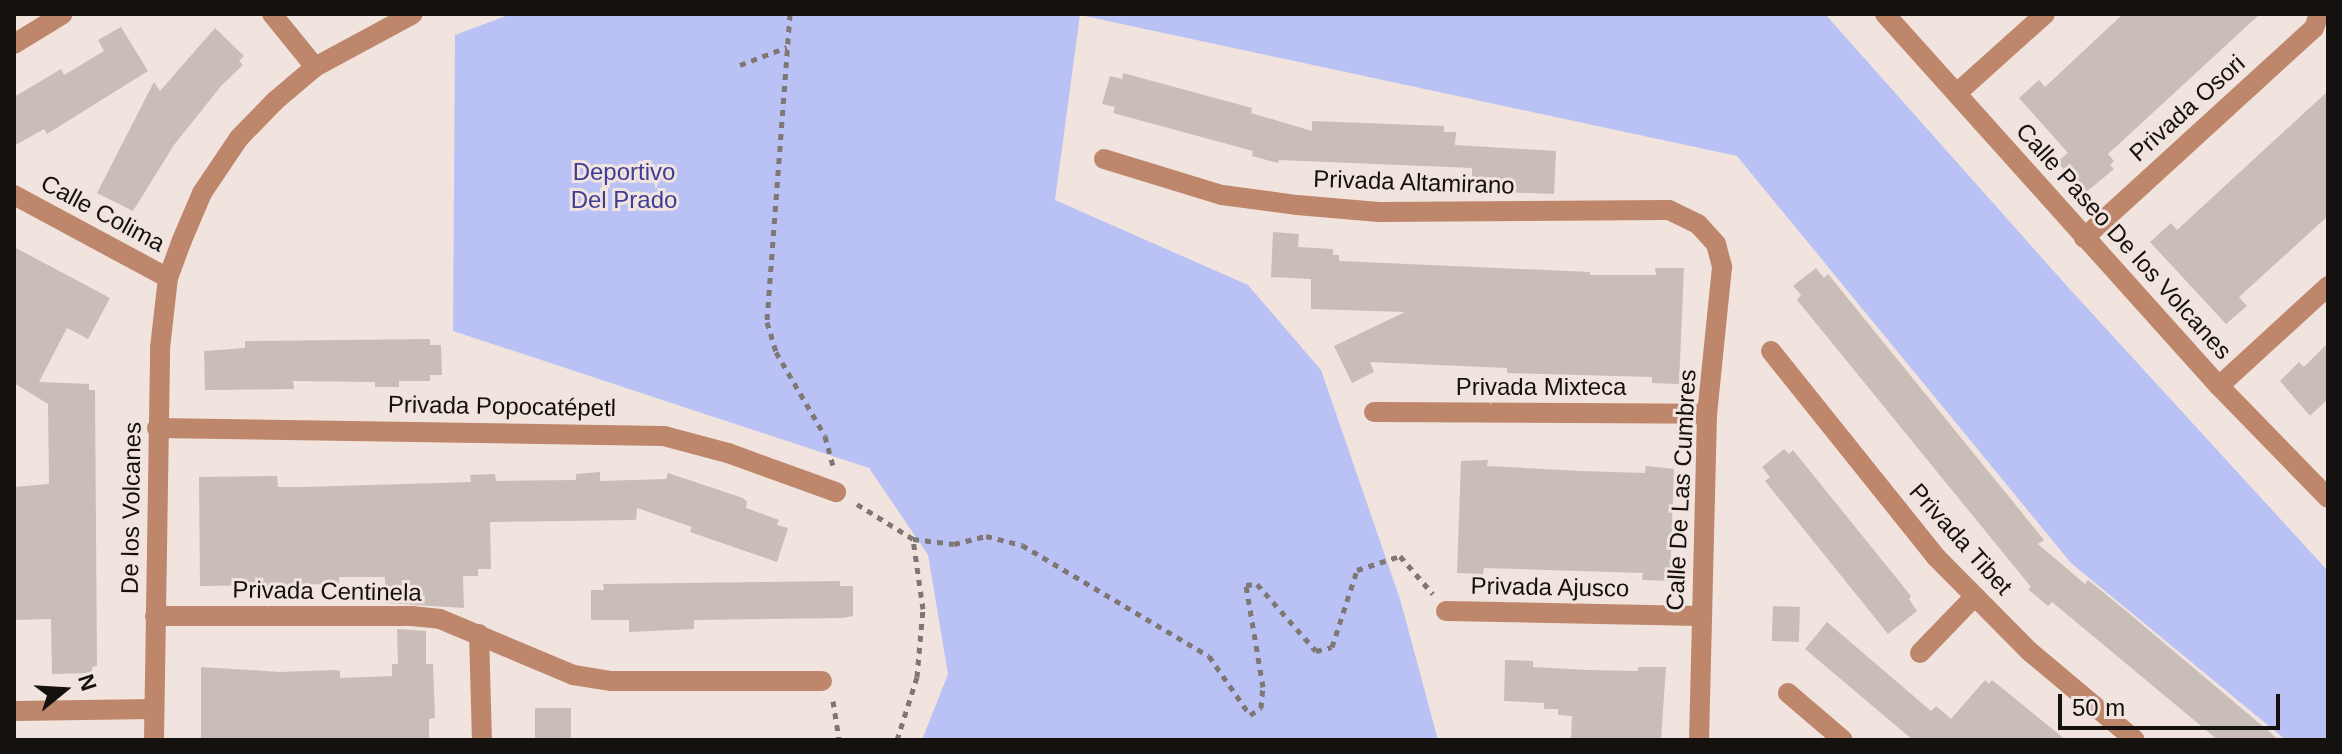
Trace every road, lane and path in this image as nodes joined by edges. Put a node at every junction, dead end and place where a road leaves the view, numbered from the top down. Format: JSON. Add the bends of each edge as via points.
{"nodes":[{"id":1,"x":63,"y":14,"type":"edge"},
{"id":2,"x":272,"y":14,"type":"edge"},
{"id":3,"x":413,"y":14,"type":"edge"},
{"id":4,"x":790,"y":14,"type":"edge"},
{"id":5,"x":1885,"y":14,"type":"edge"},
{"id":6,"x":2045,"y":14,"type":"edge"},
{"id":7,"x":2319,"y":14,"type":"edge"},
{"id":8,"x":14,"y":44,"type":"edge"},
{"id":9,"x":787,"y":47,"type":"junction"},
{"id":10,"x":740,"y":65,"type":"dead end"},
{"id":11,"x":315,"y":67,"type":"junction"},
{"id":12,"x":1957,"y":93,"type":"junction"},
{"id":13,"x":1104,"y":159,"type":"dead end"},
{"id":14,"x":14,"y":195,"type":"edge"},
{"id":15,"x":2084,"y":238,"type":"junction"},
{"id":16,"x":1716,"y":244,"type":"joint"},
{"id":17,"x":168,"y":278,"type":"junction"},
{"id":18,"x":2328,"y":286,"type":"edge"},
{"id":19,"x":1771,"y":351,"type":"dead end"},
{"id":20,"x":2219,"y":386,"type":"junction"},
{"id":21,"x":1374,"y":412,"type":"dead end"},
{"id":22,"x":1707,"y":414,"type":"junction"},
{"id":23,"x":157,"y":428,"type":"junction"},
{"id":24,"x":836,"y":492,"type":"junction"},
{"id":25,"x":2328,"y":498,"type":"edge"},
{"id":26,"x":913,"y":539,"type":"junction"},
{"id":27,"x":1975,"y":596,"type":"junction"},
{"id":28,"x":1446,"y":611,"type":"joint"},
{"id":29,"x":155,"y":616,"type":"junction"},
{"id":30,"x":1701,"y":616,"type":"junction"},
{"id":31,"x":479,"y":634,"type":"junction"},
{"id":32,"x":1920,"y":653,"type":"dead end"},
{"id":33,"x":822,"y":681,"type":"joint"},
{"id":34,"x":1788,"y":693,"type":"dead end"},
{"id":35,"x":154,"y":709,"type":"junction"},
{"id":36,"x":14,"y":711,"type":"edge"},
{"id":37,"x":154,"y":740,"type":"edge"},
{"id":38,"x":482,"y":740,"type":"edge"},
{"id":39,"x":839,"y":740,"type":"edge"},
{"id":40,"x":897,"y":740,"type":"edge"},
{"id":41,"x":1699,"y":740,"type":"edge"},
{"id":42,"x":1843,"y":740,"type":"edge"},
{"id":43,"x":2135,"y":740,"type":"edge"}],
"edges":[{"from":1,"to":8,"type":"street"},
{"from":2,"to":11,"type":"street"},
{"from":3,"to":11,"type":"street"},
{"from":4,"to":9,"type":"path"},
{"from":5,"to":12,"type":"street","name":"Calle Paseo De los Volcanes"},
{"from":6,"to":12,"type":"street"},
{"from":7,"to":15,"type":"street","name":"Privada Osori","via":[[2314,28]]},
{"from":9,"to":10,"type":"path"},
{"from":9,"to":24,"type":"path","via":[[767,322],[776,352],[832,453]]},
{"from":11,"to":17,"type":"street","via":[[239,138],[202,193]]},
{"from":12,"to":15,"type":"street","name":"Calle Paseo De los Volcanes"},
{"from":13,"to":16,"type":"street","name":"Privada Altamirano","via":[[1222,195],[1366,211],[1669,210],[1698,224]]},
{"from":14,"to":17,"type":"street","name":"Calle Colima"},
{"from":15,"to":20,"type":"street","name":"Calle Paseo De los Volcanes"},
{"from":16,"to":22,"type":"street","name":"Calle De Las Cumbres","via":[[1722,267]]},
{"from":17,"to":23,"type":"street","name":"De los Volcanes"},
{"from":18,"to":20,"type":"street"},
{"from":19,"to":27,"type":"street","name":"Privada Tibet","via":[[1936,557]]},
{"from":20,"to":25,"type":"street","name":"Calle Paseo De los Volcanes"},
{"from":21,"to":22,"type":"street","name":"Privada Mixteca"},
{"from":22,"to":30,"type":"street","name":"Calle De Las Cumbres"},
{"from":23,"to":24,"type":"street","name":"Privada Popocatépetl","via":[[664,436]]},
{"from":23,"to":29,"type":"street","name":"De los Volcanes"},
{"from":24,"to":26,"type":"path"},
{"from":26,"to":28,"type":"path","via":[[954,544],[986,536],[1022,545],[1209,656],[1250,715],[1261,708],[1263,687],[1246,585],[1257,584],[1316,651],[1332,647],[1357,570],[1387,559],[1400,556]]},
{"from":26,"to":40,"type":"path","via":[[923,609],[917,677]]},
{"from":27,"to":32,"type":"street"},
{"from":27,"to":43,"type":"street","name":"Privada Tibet","via":[[2029,651]]},
{"from":28,"to":30,"type":"street","name":"Privada Ajusco"},
{"from":29,"to":31,"type":"street","name":"Privada Centinela","via":[[412,616],[440,619]]},
{"from":29,"to":35,"type":"street","name":"De los Volcanes"},
{"from":30,"to":41,"type":"street","name":"Calle De Las Cumbres"},
{"from":31,"to":33,"type":"street","name":"Privada Centinela","via":[[573,675],[612,681]]},
{"from":31,"to":38,"type":"street"},
{"from":33,"to":39,"type":"path","via":[[831,687]]},
{"from":34,"to":42,"type":"street"},
{"from":35,"to":36,"type":"street"},
{"from":35,"to":37,"type":"street","name":"De los Volcanes"}]}
